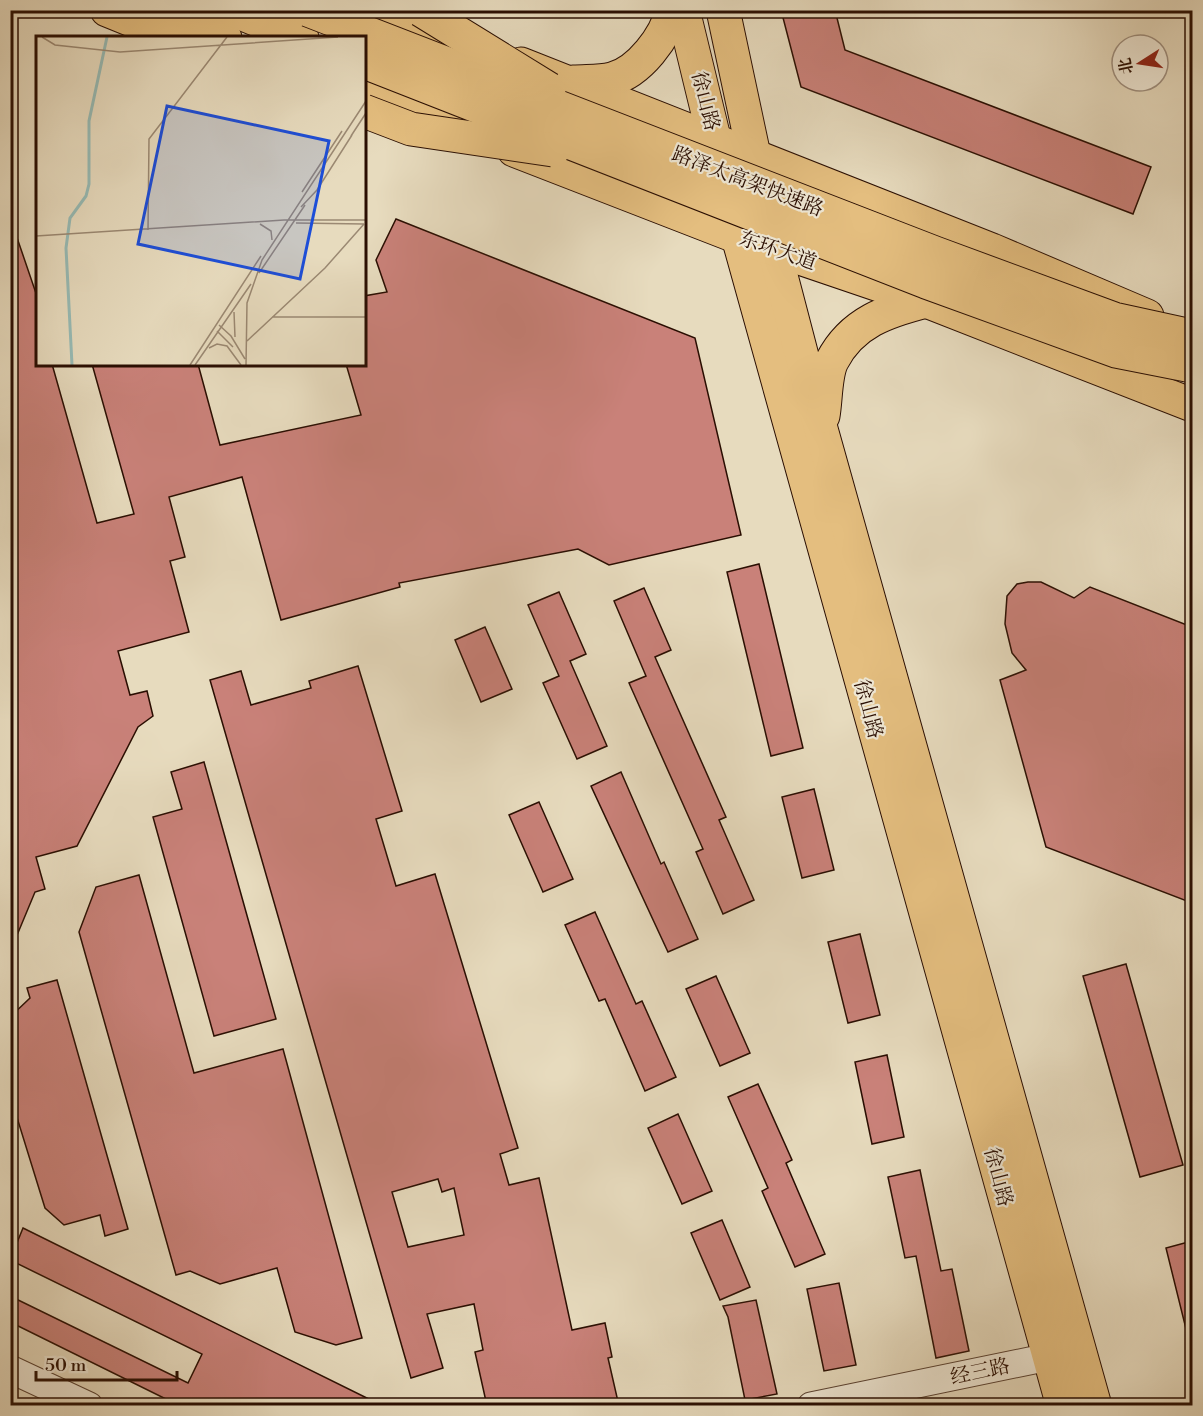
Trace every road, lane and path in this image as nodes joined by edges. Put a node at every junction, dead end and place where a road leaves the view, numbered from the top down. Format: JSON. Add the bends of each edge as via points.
{"nodes":[{"id":1,"x":107,"y":10,"type":"edge"},
{"id":2,"x":155,"y":10,"type":"edge"},
{"id":3,"x":233,"y":10,"type":"edge"},
{"id":4,"x":308,"y":10,"type":"edge"},
{"id":5,"x":385,"y":10,"type":"edge"},
{"id":6,"x":421,"y":10,"type":"edge"},
{"id":7,"x":672,"y":10,"type":"edge"},
{"id":8,"x":683,"y":10,"type":"edge"},
{"id":9,"x":723,"y":10,"type":"edge"},
{"id":10,"x":171,"y":36,"type":"edge"},
{"id":11,"x":220,"y":36,"type":"edge"},
{"id":12,"x":297,"y":36,"type":"edge"},
{"id":13,"x":366,"y":63,"type":"edge"},
{"id":14,"x":569,"y":82,"type":"junction"},
{"id":15,"x":366,"y":93,"type":"edge"},
{"id":16,"x":366,"y":112,"type":"edge"},
{"id":17,"x":716,"y":141,"type":"junction"},
{"id":18,"x":613,"y":144,"type":"junction"},
{"id":19,"x":753,"y":156,"type":"junction"},
{"id":20,"x":738,"y":237,"type":"junction"},
{"id":21,"x":774,"y":249,"type":"junction"},
{"id":22,"x":926,"y":301,"type":"junction"},
{"id":23,"x":1192,"y":336,"type":"edge"},
{"id":24,"x":1192,"y":366,"type":"edge"},
{"id":25,"x":1192,"y":405,"type":"edge"},
{"id":26,"x":821,"y":429,"type":"junction"},
{"id":27,"x":1064,"y":1354,"type":"junction"},
{"id":28,"x":10,"y":1369,"type":"edge"},
{"id":29,"x":89,"y":1406,"type":"edge"},
{"id":30,"x":811,"y":1406,"type":"edge"},
{"id":31,"x":1063,"y":1406,"type":"edge"},
{"id":32,"x":1095,"y":1406,"type":"edge"}],
"edges":[{"from":1,"to":10,"type":"main road"},
{"from":2,"to":11,"type":"main road"},
{"from":3,"to":12,"type":"main road"},
{"from":4,"to":18,"type":"main road","name":"路泽太高架快速路","bridge":true},
{"from":5,"to":14,"type":"main road"},
{"from":6,"to":18,"type":"main road","bridge":true},
{"from":7,"to":14,"type":"main road","via":[[669,23],[639,64],[612,79]]},
{"from":8,"to":17,"type":"main road","name":"徐山路"},
{"from":9,"to":19,"type":"main road","name":"徐山路"},
{"from":13,"to":18,"type":"main road","name":"路泽太高架快速路","bridge":true},
{"from":14,"to":17,"type":"main road"},
{"from":15,"to":20,"type":"main road","name":"东环大道"},
{"from":16,"to":18,"type":"main road","bridge":true,"via":[[411,129]]},
{"from":17,"to":19,"type":"main road"},
{"from":17,"to":20,"type":"main road","name":"徐山路"},
{"from":18,"to":23,"type":"main road","name":"路泽太高架快速路","bridge":true,"via":[[1114,319]]},
{"from":18,"to":24,"type":"main road","name":"路泽太高架快速路","bridge":true,"via":[[926,282],[1105,347]]},
{"from":19,"to":21,"type":"main road","name":"徐山路"},
{"from":19,"to":23,"type":"main road","via":[[993,250]]},
{"from":20,"to":21,"type":"main road","name":"东环大道"},
{"from":20,"to":27,"type":"main road","name":"徐山路"},
{"from":21,"to":22,"type":"main road","name":"东环大道"},
{"from":21,"to":26,"type":"main road","name":"徐山路"},
{"from":22,"to":25,"type":"main road","name":"东环大道"},
{"from":22,"to":26,"type":"main road","via":[[884,312],[858,327],[832,362]]},
{"from":26,"to":27,"type":"main road","name":"徐山路"},
{"from":27,"to":30,"type":"street","name":"经三路"},
{"from":27,"to":31,"type":"main road","name":"徐山路"},
{"from":27,"to":32,"type":"main road","name":"徐山路"},
{"from":28,"to":29,"type":"street"}]}
